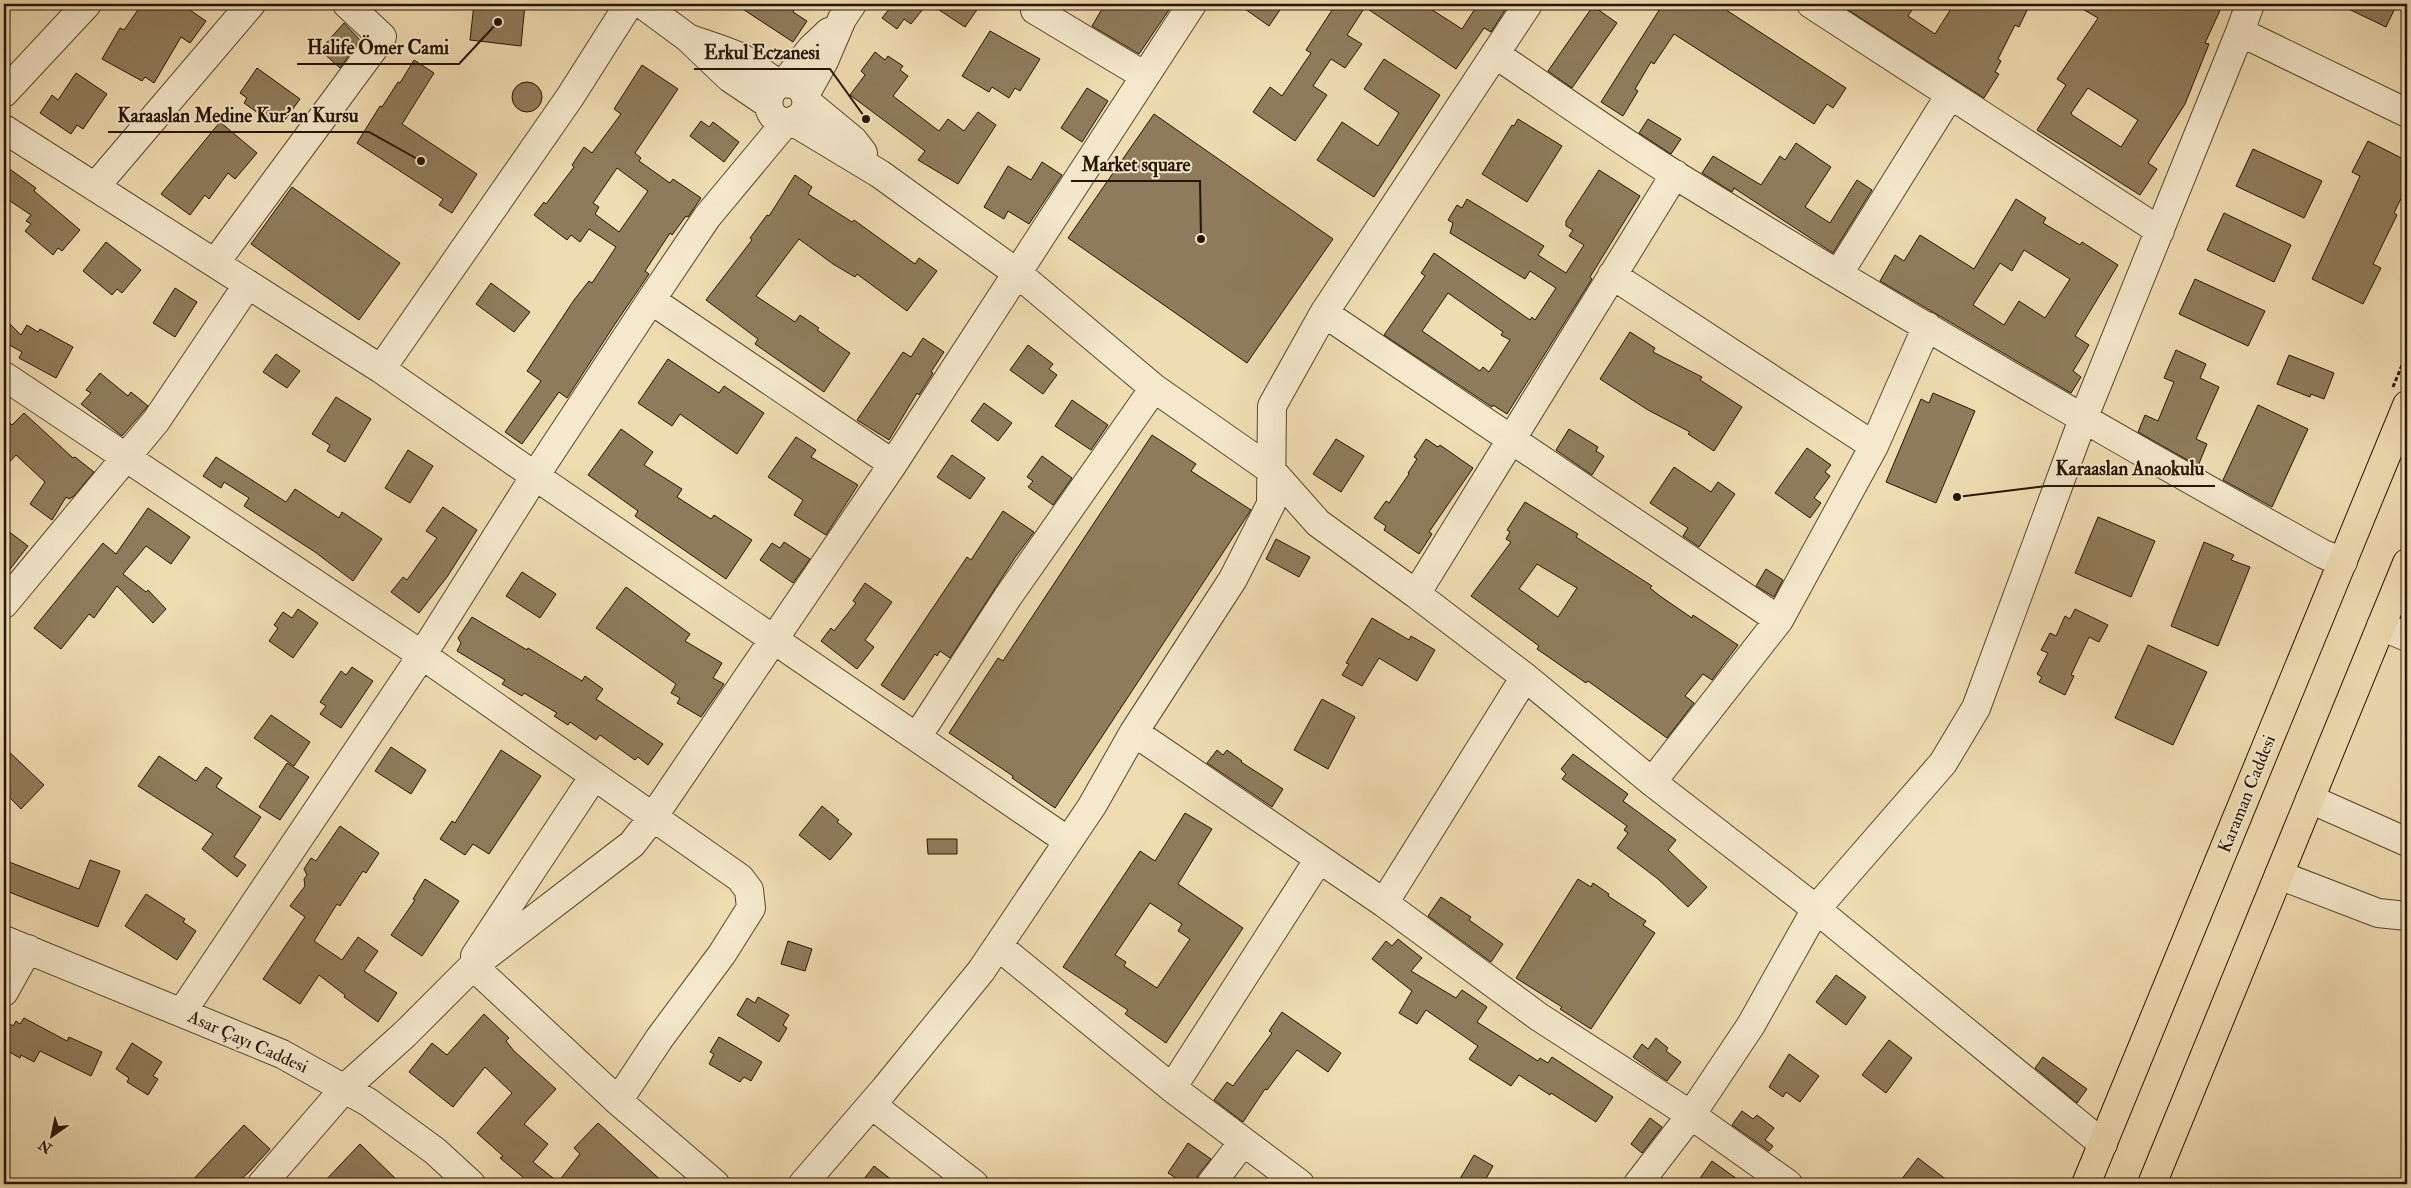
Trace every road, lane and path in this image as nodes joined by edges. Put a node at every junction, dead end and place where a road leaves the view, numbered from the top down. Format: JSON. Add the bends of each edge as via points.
{"nodes":[{"id":1,"x":87,"y":4,"type":"edge"},
{"id":2,"x":251,"y":4,"type":"edge"},
{"id":3,"x":347,"y":4,"type":"edge"},
{"id":4,"x":629,"y":4,"type":"edge"},
{"id":5,"x":642,"y":4,"type":"edge"},
{"id":6,"x":1039,"y":4,"type":"edge"},
{"id":7,"x":1192,"y":4,"type":"edge"},
{"id":8,"x":1528,"y":4,"type":"edge"},
{"id":9,"x":1811,"y":4,"type":"edge"},
{"id":10,"x":2250,"y":4,"type":"edge"},
{"id":11,"x":847,"y":11,"type":"edge"},
{"id":12,"x":2240,"y":32,"type":"junction"},
{"id":13,"x":1495,"y":54,"type":"junction"},
{"id":14,"x":1145,"y":76,"type":"junction"},
{"id":15,"x":4,"y":93,"type":"edge"},
{"id":16,"x":1950,"y":95,"type":"junction"},
{"id":17,"x":786,"y":102,"type":"junction"},
{"id":18,"x":2407,"y":113,"type":"edge"},
{"id":19,"x":4,"y":129,"type":"edge"},
{"id":20,"x":1675,"y":174,"type":"junction"},
{"id":21,"x":95,"y":187,"type":"junction"},
{"id":22,"x":2160,"y":231,"type":"junction"},
{"id":23,"x":215,"y":263,"type":"junction"},
{"id":24,"x":1017,"y":273,"type":"junction"},
{"id":25,"x":1839,"y":273,"type":"junction"},
{"id":26,"x":1612,"y":275,"type":"junction"},
{"id":27,"x":248,"y":284,"type":"junction"},
{"id":28,"x":651,"y":300,"type":"junction"},
{"id":29,"x":1324,"y":313,"type":"junction"},
{"id":30,"x":1926,"y":326,"type":"junction"},
{"id":31,"x":381,"y":369,"type":"junction"},
{"id":32,"x":4,"y":376,"type":"edge"},
{"id":33,"x":1154,"y":388,"type":"junction"},
{"id":34,"x":2407,"y":404,"type":"edge"},
{"id":35,"x":2083,"y":419,"type":"junction"},
{"id":36,"x":1510,"y":439,"type":"junction"},
{"id":37,"x":1874,"y":446,"type":"junction"},
{"id":38,"x":125,"y":458,"type":"junction"},
{"id":39,"x":893,"y":464,"type":"junction"},
{"id":40,"x":1271,"y":470,"type":"junction"},
{"id":41,"x":534,"y":476,"type":"junction"},
{"id":42,"x":2343,"y":562,"type":"junction"},
{"id":43,"x":2407,"y":566,"type":"edge"},
{"id":44,"x":1416,"y":594,"type":"junction"},
{"id":45,"x":4,"y":604,"type":"edge"},
{"id":46,"x":1778,"y":620,"type":"junction"},
{"id":47,"x":2381,"y":626,"type":"junction"},
{"id":48,"x":2407,"y":637,"type":"edge"},
{"id":49,"x":774,"y":639,"type":"junction"},
{"id":50,"x":422,"y":655,"type":"junction"},
{"id":51,"x":1525,"y":677,"type":"junction"},
{"id":52,"x":1134,"y":732,"type":"junction"},
{"id":53,"x":917,"y":737,"type":"junction"},
{"id":54,"x":594,"y":776,"type":"junction"},
{"id":55,"x":1652,"y":782,"type":"junction"},
{"id":56,"x":2310,"y":799,"type":"junction"},
{"id":57,"x":653,"y":817,"type":"junction"},
{"id":58,"x":1068,"y":841,"type":"junction"},
{"id":59,"x":2407,"y":842,"type":"edge"},
{"id":60,"x":1319,"y":859,"type":"junction"},
{"id":61,"x":2279,"y":875,"type":"junction"},
{"id":62,"x":1384,"y":903,"type":"junction"},
{"id":63,"x":1816,"y":909,"type":"junction"},
{"id":64,"x":2407,"y":916,"type":"edge"},
{"id":65,"x":16,"y":944,"type":"edge"},
{"id":66,"x":998,"y":946,"type":"junction"},
{"id":67,"x":466,"y":972,"type":"junction"},
{"id":68,"x":4,"y":992,"type":"edge"},
{"id":69,"x":182,"y":1012,"type":"junction"},
{"id":70,"x":1172,"y":1088,"type":"junction"},
{"id":71,"x":344,"y":1089,"type":"junction"},
{"id":72,"x":618,"y":1101,"type":"junction"},
{"id":73,"x":872,"y":1105,"type":"junction"},
{"id":74,"x":1691,"y":1115,"type":"junction"},
{"id":75,"x":1243,"y":1142,"type":"junction"},
{"id":76,"x":2103,"y":1144,"type":"junction"},
{"id":77,"x":262,"y":1184,"type":"edge"},
{"id":78,"x":471,"y":1184,"type":"edge"},
{"id":79,"x":715,"y":1184,"type":"edge"},
{"id":80,"x":803,"y":1184,"type":"edge"},
{"id":81,"x":974,"y":1184,"type":"edge"},
{"id":82,"x":1211,"y":1184,"type":"edge"},
{"id":83,"x":1300,"y":1184,"type":"edge"},
{"id":84,"x":1638,"y":1184,"type":"edge"},
{"id":85,"x":1788,"y":1184,"type":"edge"},
{"id":86,"x":2086,"y":1184,"type":"edge"},
{"id":87,"x":2152,"y":1184,"type":"edge"}],
"edges":[{"from":1,"to":15,"type":"street"},
{"from":2,"to":21,"type":"street"},
{"from":3,"to":23,"type":"street","via":[[382,38]]},
{"from":4,"to":31,"type":"street","via":[[570,97]]},
{"from":5,"to":17,"type":"street","via":[[688,38],[742,58]]},
{"from":6,"to":14,"type":"street","via":[[1035,10]]},
{"from":7,"to":14,"type":"street"},
{"from":8,"to":13,"type":"street"},
{"from":9,"to":16,"type":"street"},
{"from":10,"to":12,"type":"street"},
{"from":11,"to":17,"type":"street","via":[[824,61]]},
{"from":12,"to":18,"type":"street"},
{"from":12,"to":22,"type":"street"},
{"from":13,"to":20,"type":"street"},
{"from":13,"to":29,"type":"street"},
{"from":14,"to":24,"type":"street"},
{"from":16,"to":22,"type":"street"},
{"from":16,"to":25,"type":"street"},
{"from":17,"to":24,"type":"street"},
{"from":17,"to":28,"type":"street","via":[[759,152],[707,217]]},
{"from":19,"to":21,"type":"street"},
{"from":20,"to":25,"type":"street"},
{"from":20,"to":26,"type":"street"},
{"from":21,"to":23,"type":"street"},
{"from":22,"to":35,"type":"street"},
{"from":23,"to":27,"type":"street"},
{"from":24,"to":33,"type":"street"},
{"from":24,"to":39,"type":"street"},
{"from":25,"to":30,"type":"street"},
{"from":26,"to":36,"type":"street"},
{"from":26,"to":37,"type":"street"},
{"from":27,"to":31,"type":"street"},
{"from":27,"to":38,"type":"street","via":[[156,421]]},
{"from":28,"to":39,"type":"street"},
{"from":28,"to":41,"type":"street"},
{"from":29,"to":36,"type":"street"},
{"from":29,"to":40,"type":"street","via":[[1272,406]]},
{"from":30,"to":35,"type":"street"},
{"from":30,"to":37,"type":"street"},
{"from":31,"to":41,"type":"street"},
{"from":32,"to":38,"type":"street"},
{"from":33,"to":40,"type":"street"},
{"from":33,"to":53,"type":"street","via":[[1007,598]]},
{"from":34,"to":42,"type":"highway","name":"Karaman Caddesi"},
{"from":35,"to":42,"type":"street"},
{"from":35,"to":63,"type":"street","via":[[1976,708],[1943,763]]},
{"from":36,"to":44,"type":"street"},
{"from":36,"to":46,"type":"street"},
{"from":37,"to":46,"type":"street"},
{"from":38,"to":45,"type":"street"},
{"from":38,"to":50,"type":"street"},
{"from":39,"to":49,"type":"street"},
{"from":40,"to":44,"type":"street","via":[[1318,523]]},
{"from":40,"to":52,"type":"street","via":[[1271,504],[1233,579]]},
{"from":41,"to":49,"type":"street"},
{"from":41,"to":50,"type":"street"},
{"from":42,"to":76,"type":"highway","name":"Karaman Caddesi"},
{"from":43,"to":47,"type":"highway"},
{"from":44,"to":51,"type":"street"},
{"from":46,"to":55,"type":"street"},
{"from":47,"to":48,"type":"street"},
{"from":47,"to":56,"type":"highway"},
{"from":49,"to":53,"type":"street"},
{"from":49,"to":57,"type":"street"},
{"from":50,"to":54,"type":"street"},
{"from":50,"to":69,"type":"street"},
{"from":51,"to":55,"type":"street"},
{"from":51,"to":62,"type":"street"},
{"from":52,"to":58,"type":"street"},
{"from":52,"to":60,"type":"street"},
{"from":53,"to":58,"type":"street"},
{"from":54,"to":57,"type":"street"},
{"from":54,"to":67,"type":"street"},
{"from":55,"to":63,"type":"street"},
{"from":56,"to":59,"type":"street"},
{"from":56,"to":61,"type":"highway"},
{"from":57,"to":67,"type":"street","via":[[632,844]]},
{"from":57,"to":72,"type":"street","via":[[740,878],[749,890],[751,908]]},
{"from":58,"to":66,"type":"street"},
{"from":60,"to":62,"type":"street"},
{"from":60,"to":70,"type":"street"},
{"from":61,"to":64,"type":"street","via":[[2378,913]]},
{"from":61,"to":87,"type":"highway"},
{"from":62,"to":74,"type":"street","via":[[1539,1017]]},
{"from":63,"to":74,"type":"street","via":[[1751,1025]]},
{"from":63,"to":76,"type":"street"},
{"from":65,"to":68,"type":"street"},
{"from":65,"to":69,"type":"street","name":"Asar Çayı Caddesi"},
{"from":66,"to":70,"type":"street"},
{"from":66,"to":73,"type":"street"},
{"from":67,"to":71,"type":"street","via":[[405,1034]]},
{"from":67,"to":72,"type":"street"},
{"from":69,"to":71,"type":"street","name":"Asar Çayı Caddesi","via":[[282,1054]]},
{"from":70,"to":75,"type":"street"},
{"from":71,"to":77,"type":"street"},
{"from":71,"to":78,"type":"street","name":"Asar Çayı Caddesi","via":[[368,1102],[435,1152]]},
{"from":72,"to":79,"type":"street"},
{"from":73,"to":80,"type":"street"},
{"from":73,"to":81,"type":"street"},
{"from":74,"to":84,"type":"street"},
{"from":74,"to":85,"type":"street"},
{"from":75,"to":82,"type":"street"},
{"from":75,"to":83,"type":"street"},
{"from":76,"to":86,"type":"highway","name":"Karaman Caddesi"}]}
